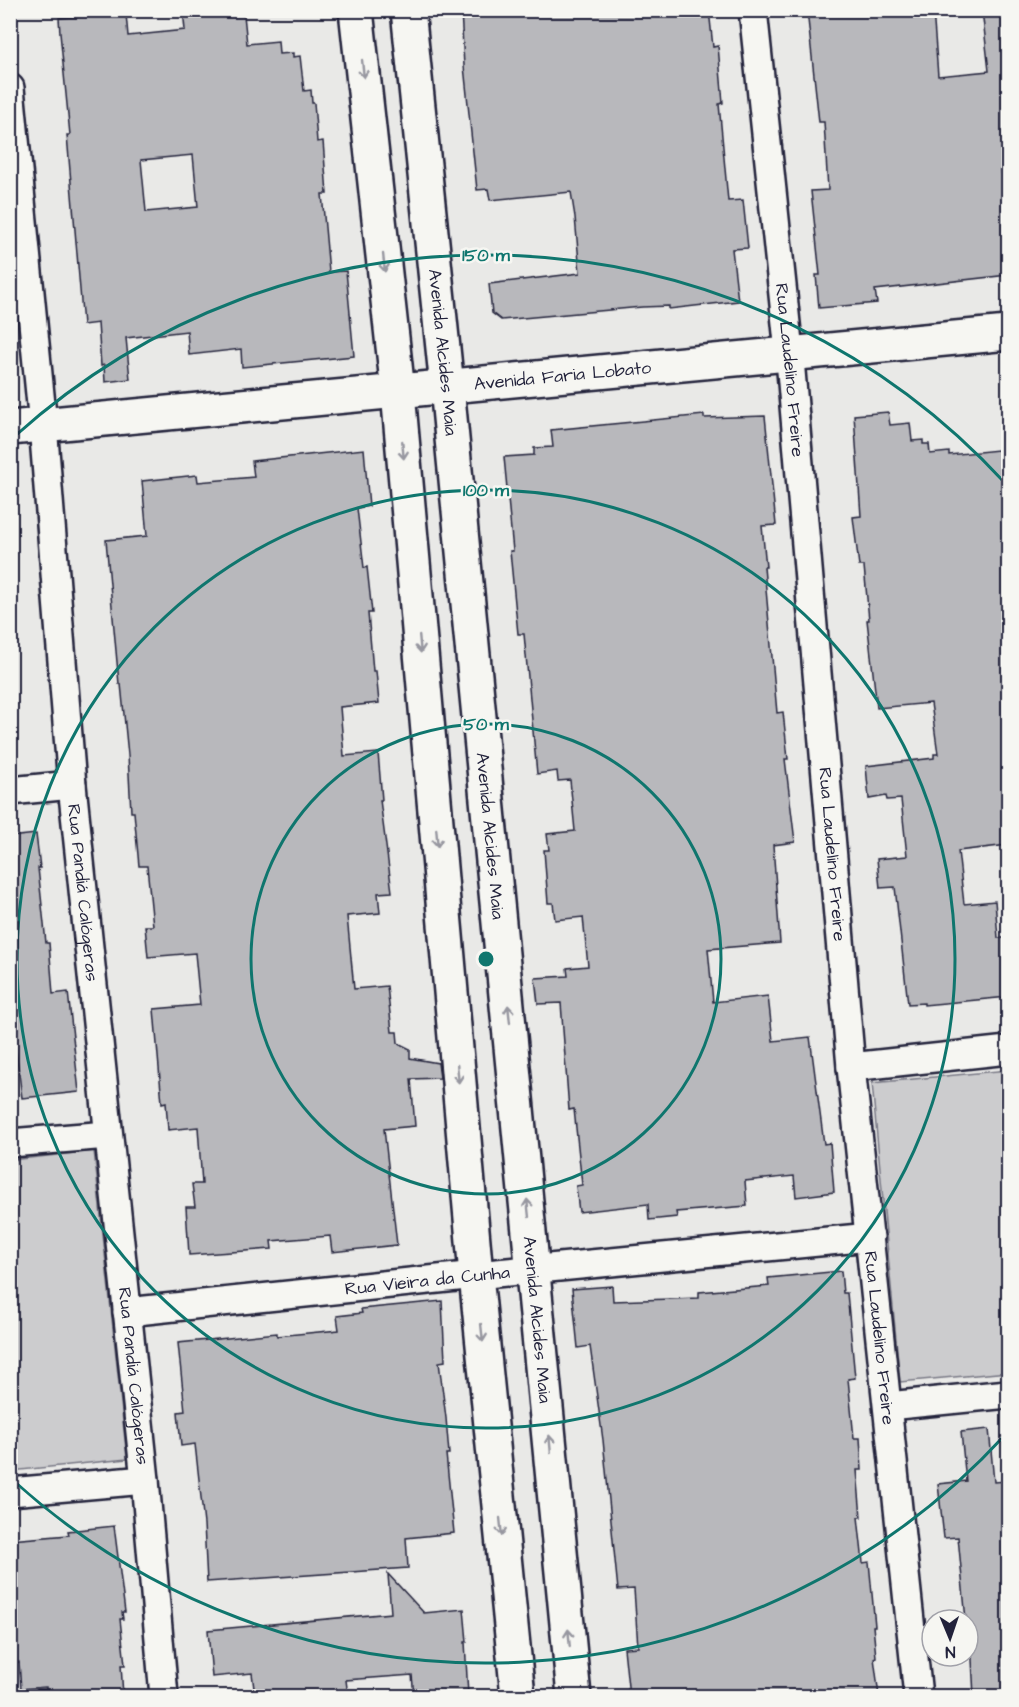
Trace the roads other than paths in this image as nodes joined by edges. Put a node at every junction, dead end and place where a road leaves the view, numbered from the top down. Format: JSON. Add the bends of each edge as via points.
{"nodes":[{"id":1,"x":356,"y":10,"type":"edge"},
{"id":2,"x":408,"y":10,"type":"edge"},
{"id":3,"x":753,"y":10,"type":"edge"},
{"id":4,"x":10,"y":88,"type":"edge"},
{"id":5,"x":1008,"y":333,"type":"edge"},
{"id":6,"x":788,"y":354,"type":"junction"},
{"id":7,"x":447,"y":387,"type":"junction"},
{"id":8,"x":398,"y":392,"type":"junction"},
{"id":9,"x":43,"y":425,"type":"junction"},
{"id":10,"x":10,"y":428,"type":"edge"},
{"id":11,"x":72,"y":785,"type":"junction"},
{"id":12,"x":10,"y":791,"type":"edge"},
{"id":13,"x":1008,"y":1050,"type":"edge"},
{"id":14,"x":851,"y":1067,"type":"junction"},
{"id":15,"x":108,"y":1135,"type":"junction"},
{"id":16,"x":10,"y":1143,"type":"edge"},
{"id":17,"x":870,"y":1237,"type":"junction"},
{"id":18,"x":534,"y":1270,"type":"junction"},
{"id":19,"x":476,"y":1275,"type":"junction"},
{"id":20,"x":127,"y":1312,"type":"junction"},
{"id":21,"x":1008,"y":1394,"type":"edge"},
{"id":22,"x":888,"y":1406,"type":"junction"},
{"id":23,"x":145,"y":1480,"type":"junction"},
{"id":24,"x":10,"y":1492,"type":"edge"},
{"id":25,"x":164,"y":1696,"type":"edge"},
{"id":26,"x":518,"y":1696,"type":"edge"},
{"id":27,"x":574,"y":1696,"type":"edge"},
{"id":28,"x":918,"y":1696,"type":"edge"}],
"edges":[{"from":1,"to":8,"type":"street","one_way":true},
{"from":2,"to":7,"type":"street","name":"Avenida Alcides Maia"},
{"from":3,"to":6,"type":"street","name":"Rua Laudelino Freire"},
{"from":4,"to":9,"type":"street","name":"Rua Pandiá Calógeras"},
{"from":5,"to":6,"type":"street","name":"Avenida Faria Lobato"},
{"from":6,"to":7,"type":"street","name":"Avenida Faria Lobato"},
{"from":6,"to":14,"type":"street","name":"Rua Laudelino Freire"},
{"from":7,"to":8,"type":"street","name":"Avenida Faria Lobato"},
{"from":18,"to":7,"type":"street","name":"Avenida Alcides Maia","one_way":true},
{"from":8,"to":9,"type":"street","name":"Avenida Faria Lobato"},
{"from":8,"to":19,"type":"street","one_way":true},
{"from":9,"to":10,"type":"street","name":"Avenida Faria Lobato"},
{"from":9,"to":11,"type":"street","name":"Rua Pandiá Calógeras"},
{"from":11,"to":12,"type":"street"},
{"from":11,"to":15,"type":"street","name":"Rua Pandiá Calógeras"},
{"from":13,"to":14,"type":"street"},
{"from":14,"to":17,"type":"street","name":"Rua Laudelino Freire"},
{"from":15,"to":16,"type":"street"},
{"from":15,"to":20,"type":"street","name":"Rua Pandiá Calógeras"},
{"from":17,"to":18,"type":"street","name":"Rua Vieira da Cunha"},
{"from":17,"to":22,"type":"street","name":"Rua Laudelino Freire"},
{"from":18,"to":19,"type":"street","name":"Rua Vieira da Cunha"},
{"from":27,"to":18,"type":"street","name":"Avenida Alcides Maia","one_way":true},
{"from":19,"to":20,"type":"street","name":"Rua Vieira da Cunha"},
{"from":19,"to":26,"type":"street","one_way":true},
{"from":20,"to":23,"type":"street","name":"Rua Pandiá Calógeras"},
{"from":21,"to":22,"type":"street"},
{"from":22,"to":28,"type":"street","name":"Rua Laudelino Freire"},
{"from":23,"to":24,"type":"street"},
{"from":23,"to":25,"type":"street","name":"Rua Pandiá Calógeras"}]}
